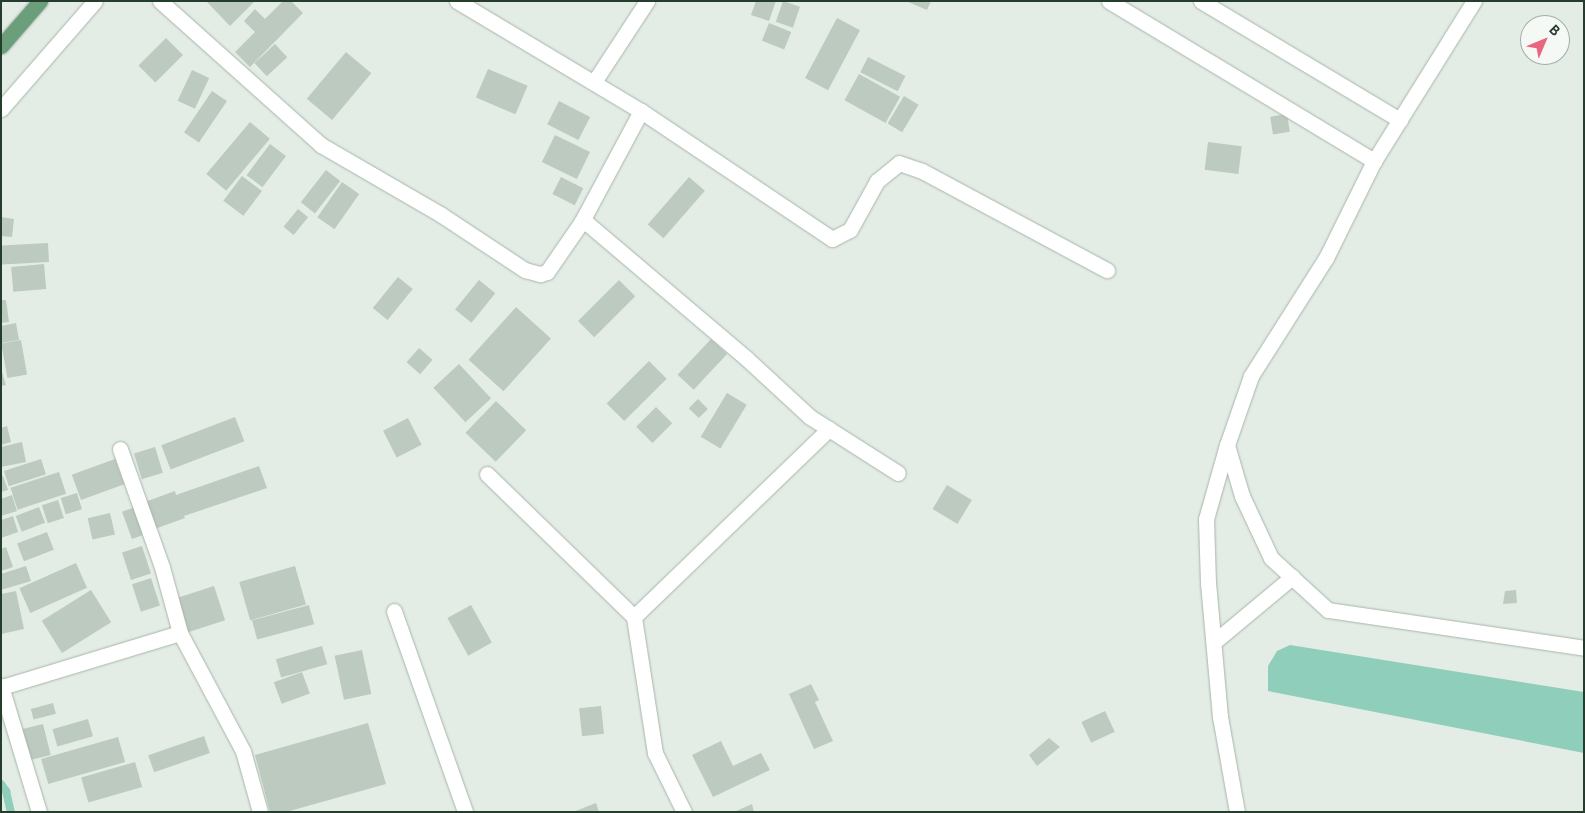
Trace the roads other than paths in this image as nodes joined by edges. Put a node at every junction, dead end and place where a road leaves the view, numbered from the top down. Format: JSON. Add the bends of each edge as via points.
{"nodes":[{"id":1,"x":40,"y":1,"type":"edge"},
{"id":2,"x":95,"y":1,"type":"edge"},
{"id":3,"x":160,"y":1,"type":"edge"},
{"id":4,"x":457,"y":1,"type":"edge"},
{"id":5,"x":647,"y":1,"type":"edge"},
{"id":6,"x":1201,"y":1,"type":"edge"},
{"id":7,"x":1474,"y":1,"type":"edge"},
{"id":8,"x":1113,"y":2,"type":"edge"},
{"id":9,"x":1,"y":46,"type":"edge"},
{"id":10,"x":594,"y":82,"type":"junction"},
{"id":11,"x":1,"y":109,"type":"edge"},
{"id":12,"x":641,"y":111,"type":"junction"},
{"id":13,"x":1400,"y":120,"type":"junction"},
{"id":14,"x":1374,"y":161,"type":"junction"},
{"id":15,"x":582,"y":221,"type":"junction"},
{"id":16,"x":1107,"y":270,"type":"dead end"},
{"id":17,"x":829,"y":429,"type":"junction"},
{"id":18,"x":1227,"y":445,"type":"junction"},
{"id":19,"x":120,"y":449,"type":"dead end"},
{"id":20,"x":898,"y":472,"type":"dead end"},
{"id":21,"x":487,"y":474,"type":"dead end"},
{"id":22,"x":1292,"y":577,"type":"junction"},
{"id":23,"x":394,"y":611,"type":"dead end"},
{"id":24,"x":634,"y":617,"type":"junction"},
{"id":25,"x":180,"y":632,"type":"junction"},
{"id":26,"x":1214,"y":642,"type":"junction"},
{"id":27,"x":1584,"y":648,"type":"edge"},
{"id":28,"x":1,"y":686,"type":"edge"},
{"id":29,"x":39,"y":812,"type":"edge"},
{"id":30,"x":260,"y":812,"type":"edge"},
{"id":31,"x":465,"y":812,"type":"edge"},
{"id":32,"x":684,"y":812,"type":"edge"},
{"id":33,"x":1236,"y":812,"type":"edge"}],
"edges":[{"from":1,"to":9,"type":"main road"},
{"from":2,"to":11,"type":"street"},
{"from":3,"to":15,"type":"street","via":[[321,144],[440,214],[525,270],[540,274],[547,272]]},
{"from":4,"to":10,"type":"street"},
{"from":5,"to":10,"type":"street"},
{"from":6,"to":13,"type":"street"},
{"from":7,"to":13,"type":"street"},
{"from":8,"to":14,"type":"street"},
{"from":10,"to":12,"type":"street"},
{"from":12,"to":15,"type":"street"},
{"from":12,"to":16,"type":"street","via":[[832,239],[850,230],[877,181],[899,163],[922,171]]},
{"from":13,"to":14,"type":"street"},
{"from":14,"to":18,"type":"street","via":[[1326,258],[1251,376]]},
{"from":15,"to":17,"type":"street","via":[[746,358],[810,417]]},
{"from":17,"to":20,"type":"street"},
{"from":17,"to":24,"type":"street"},
{"from":18,"to":22,"type":"street","via":[[1242,496],[1271,558]]},
{"from":18,"to":26,"type":"street","via":[[1206,519]]},
{"from":19,"to":25,"type":"street","via":[[162,567]]},
{"from":21,"to":24,"type":"street"},
{"from":22,"to":26,"type":"street"},
{"from":22,"to":27,"type":"street","via":[[1328,610]]},
{"from":23,"to":31,"type":"street"},
{"from":24,"to":32,"type":"street","via":[[655,753]]},
{"from":25,"to":28,"type":"street"},
{"from":25,"to":30,"type":"street","via":[[244,751]]},
{"from":26,"to":33,"type":"street","via":[[1220,717]]},
{"from":28,"to":29,"type":"street"}]}
